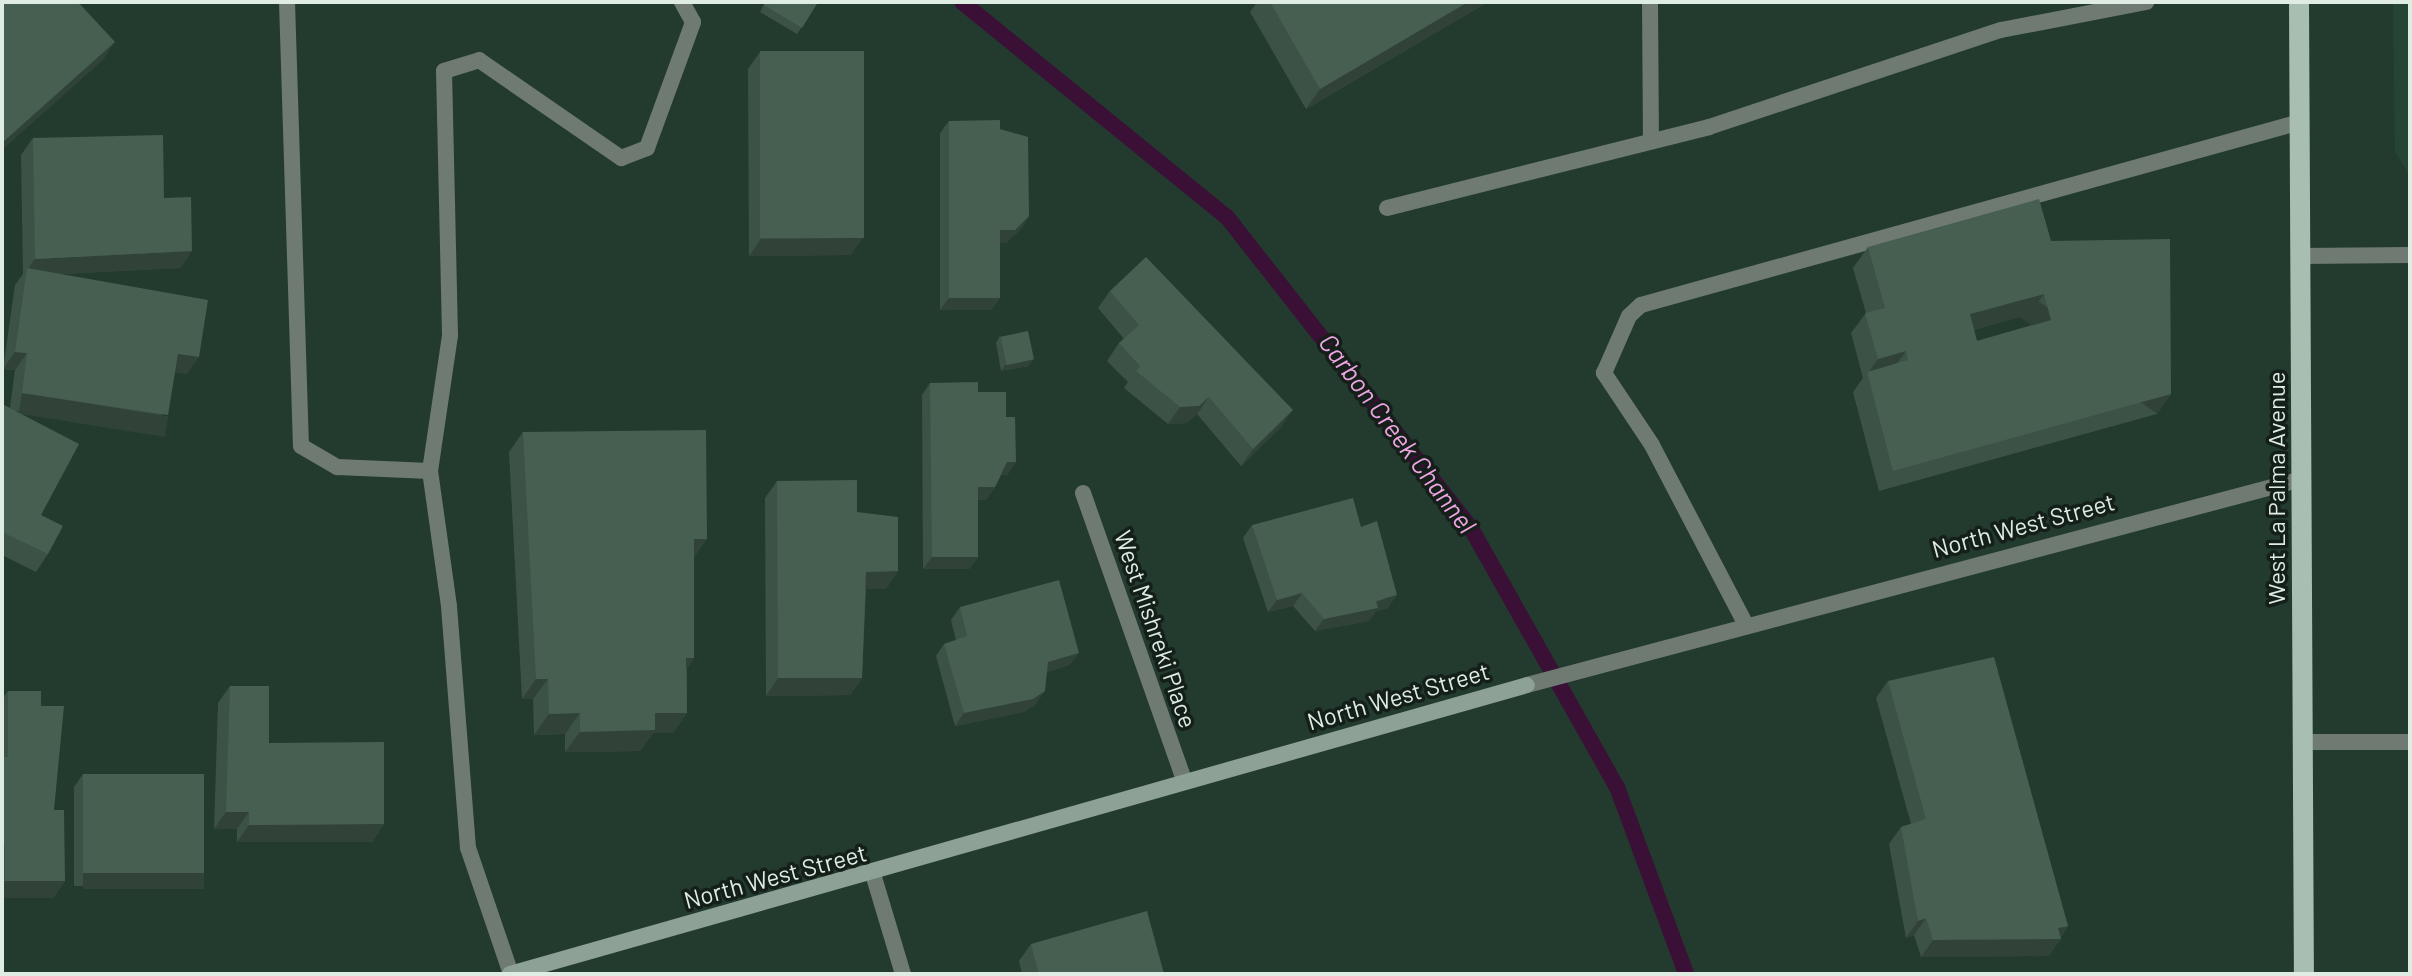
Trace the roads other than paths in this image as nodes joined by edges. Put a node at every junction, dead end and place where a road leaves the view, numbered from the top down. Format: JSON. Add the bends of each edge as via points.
{"nodes":[{"id":1,"x":287,"y":2,"type":"edge"},
{"id":2,"x":682,"y":2,"type":"edge"},
{"id":3,"x":1650,"y":2,"type":"edge"},
{"id":4,"x":2146,"y":2,"type":"edge"},
{"id":5,"x":2299,"y":2,"type":"edge"},
{"id":6,"x":2300,"y":122,"type":"junction"},
{"id":7,"x":1651,"y":141,"type":"junction"},
{"id":8,"x":1387,"y":208,"type":"dead end"},
{"id":9,"x":2410,"y":255,"type":"edge"},
{"id":10,"x":2301,"y":256,"type":"junction"},
{"id":11,"x":430,"y":471,"type":"junction"},
{"id":12,"x":2302,"y":479,"type":"junction"},
{"id":13,"x":1083,"y":493,"type":"dead end"},
{"id":14,"x":1746,"y":625,"type":"junction"},
{"id":15,"x":2303,"y":742,"type":"junction"},
{"id":16,"x":2410,"y":742,"type":"edge"},
{"id":17,"x":1184,"y":780,"type":"junction"},
{"id":18,"x":873,"y":874,"type":"junction"},
{"id":19,"x":511,"y":974,"type":"edge"},
{"id":20,"x":903,"y":974,"type":"edge"},
{"id":21,"x":2304,"y":974,"type":"edge"}],
"edges":[{"from":1,"to":11,"type":"street","via":[[301,446],[337,467]]},
{"from":2,"to":11,"type":"street","via":[[693,22],[647,148],[621,158],[479,60],[444,71],[450,335]]},
{"from":3,"to":7,"type":"street"},
{"from":4,"to":7,"type":"street","via":[[2001,30]]},
{"from":5,"to":6,"type":"main road","name":"West La Palma Avenue"},
{"from":6,"to":10,"type":"main road","name":"West La Palma Avenue"},
{"from":6,"to":14,"type":"street","via":[[1641,305],[1629,316],[1604,373],[1659,458]]},
{"from":7,"to":8,"type":"street"},
{"from":9,"to":10,"type":"street"},
{"from":10,"to":12,"type":"main road","name":"West La Palma Avenue"},
{"from":11,"to":19,"type":"street","via":[[449,606],[468,848]]},
{"from":12,"to":14,"type":"street","name":"North West Street"},
{"from":12,"to":15,"type":"main road","name":"West La Palma Avenue"},
{"from":13,"to":17,"type":"street","name":"West Mishreki Place"},
{"from":14,"to":17,"type":"street","name":"North West Street"},
{"from":15,"to":16,"type":"street"},
{"from":15,"to":21,"type":"main road","name":"West La Palma Avenue"},
{"from":17,"to":18,"type":"street","name":"North West Street"},
{"from":18,"to":19,"type":"street","name":"North West Street"},
{"from":18,"to":20,"type":"street"}]}
